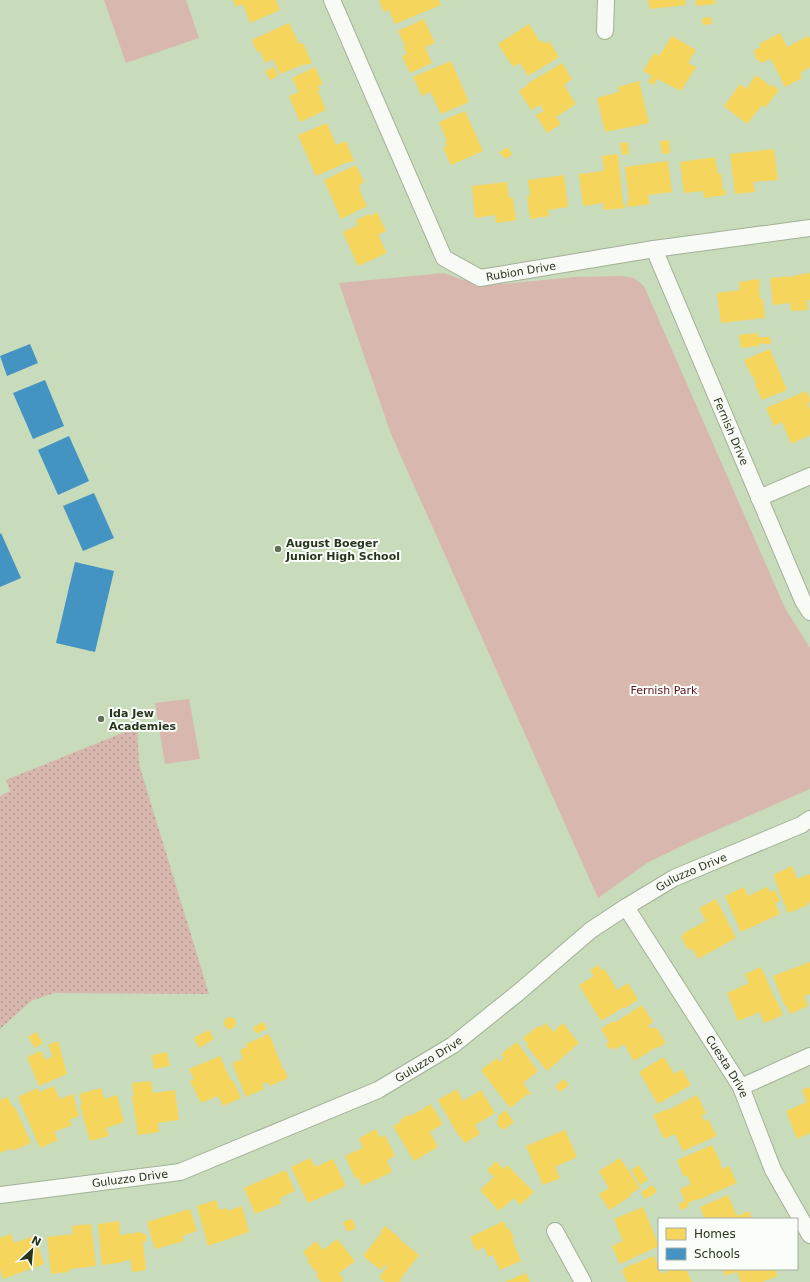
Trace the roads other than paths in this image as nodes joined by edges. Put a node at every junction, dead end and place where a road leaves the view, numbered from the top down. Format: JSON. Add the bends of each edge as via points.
{"nodes":[{"id":1,"x":332,"y":0,"type":"edge"},
{"id":2,"x":606,"y":0,"type":"edge"},
{"id":3,"x":605,"y":31,"type":"dead end"},
{"id":4,"x":810,"y":228,"type":"edge"},
{"id":5,"x":654,"y":249,"type":"junction"},
{"id":6,"x":810,"y":476,"type":"edge"},
{"id":7,"x":759,"y":498,"type":"junction"},
{"id":8,"x":810,"y":612,"type":"edge"},
{"id":9,"x":810,"y":819,"type":"edge"},
{"id":10,"x":626,"y":907,"type":"junction"},
{"id":11,"x":810,"y":1056,"type":"edge"},
{"id":12,"x":741,"y":1087,"type":"junction"},
{"id":13,"x":0,"y":1195,"type":"edge"},
{"id":14,"x":556,"y":1232,"type":"dead end"},
{"id":15,"x":810,"y":1236,"type":"edge"},
{"id":16,"x":583,"y":1282,"type":"edge"}],
"edges":[{"from":1,"to":5,"type":"street","name":"Rubion Drive","via":[[444,258],[480,278]]},
{"from":2,"to":3,"type":"street"},
{"from":4,"to":5,"type":"street","name":"Rubion Drive"},
{"from":5,"to":7,"type":"street","name":"Fernish Drive"},
{"from":6,"to":7,"type":"street"},
{"from":7,"to":8,"type":"street","name":"Fernish Drive"},
{"from":9,"to":10,"type":"street","name":"Guluzzo Drive","via":[[674,878]]},
{"from":10,"to":12,"type":"street","name":"Cuesta Drive"},
{"from":10,"to":13,"type":"street","name":"Guluzzo Drive","via":[[590,930],[453,1045],[378,1090],[180,1172]]},
{"from":11,"to":12,"type":"street"},
{"from":12,"to":15,"type":"street","name":"Cuesta Drive","via":[[773,1170]]},
{"from":14,"to":16,"type":"street"}]}
